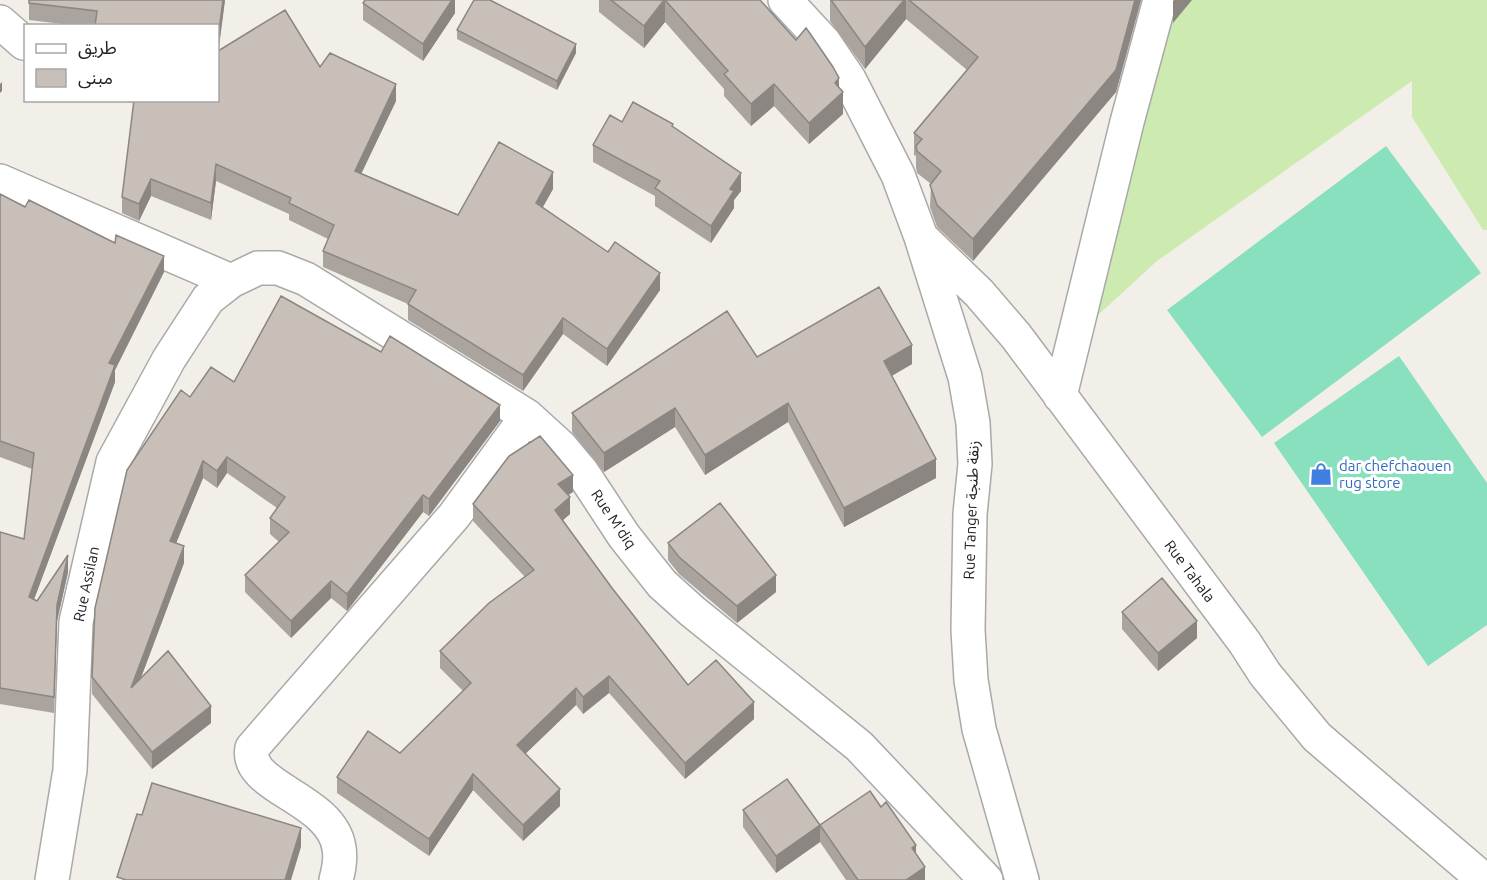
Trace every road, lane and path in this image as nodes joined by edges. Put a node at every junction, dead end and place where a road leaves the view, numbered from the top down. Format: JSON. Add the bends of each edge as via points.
{"nodes":[{"id":1,"x":785,"y":0,"type":"edge"},
{"id":2,"x":1160,"y":0,"type":"edge"},
{"id":3,"x":0,"y":22,"type":"edge"},
{"id":4,"x":24,"y":44,"type":"edge"},
{"id":5,"x":0,"y":181,"type":"edge"},
{"id":6,"x":921,"y":237,"type":"junction"},
{"id":7,"x":231,"y":281,"type":"junction"},
{"id":8,"x":198,"y":312,"type":"joint"},
{"id":9,"x":1060,"y":396,"type":"junction"},
{"id":10,"x":527,"y":416,"type":"junction"},
{"id":11,"x":52,"y":880,"type":"edge"},
{"id":12,"x":336,"y":880,"type":"edge"},
{"id":13,"x":986,"y":880,"type":"edge"},
{"id":14,"x":1022,"y":880,"type":"edge"},
{"id":15,"x":1484,"y":880,"type":"edge"}],
"edges":[{"from":1,"to":6,"type":"street","name":"Rue Tanger زنقة طنجة","via":[[824,42],[849,79],[898,175]]},
{"from":2,"to":9,"type":"street"},
{"from":3,"to":4,"type":"street"},
{"from":5,"to":7,"type":"street"},
{"from":6,"to":9,"type":"street","name":"Rue Tahala","via":[[979,293]]},
{"from":6,"to":14,"type":"street","name":"Rue Tanger زنقة طنجة","via":[[965,377],[973,423],[968,630],[971,680],[979,729]]},
{"from":7,"to":8,"type":"street","name":"Rue M'diq"},
{"from":7,"to":10,"type":"street","name":"Rue M'diq","via":[[258,268],[294,272]]},
{"from":8,"to":11,"type":"street","name":"Rue Assilan","via":[[113,462],[76,622],[70,770]]},
{"from":9,"to":15,"type":"street","name":"Rue Tahala","via":[[1265,674],[1317,737]]},
{"from":10,"to":12,"type":"street","via":[[454,516],[252,748],[252,763],[264,778],[319,813],[329,826],[339,846]]},
{"from":10,"to":13,"type":"street","name":"Rue M'diq","via":[[582,471],[624,536],[662,584],[859,746]]}]}
